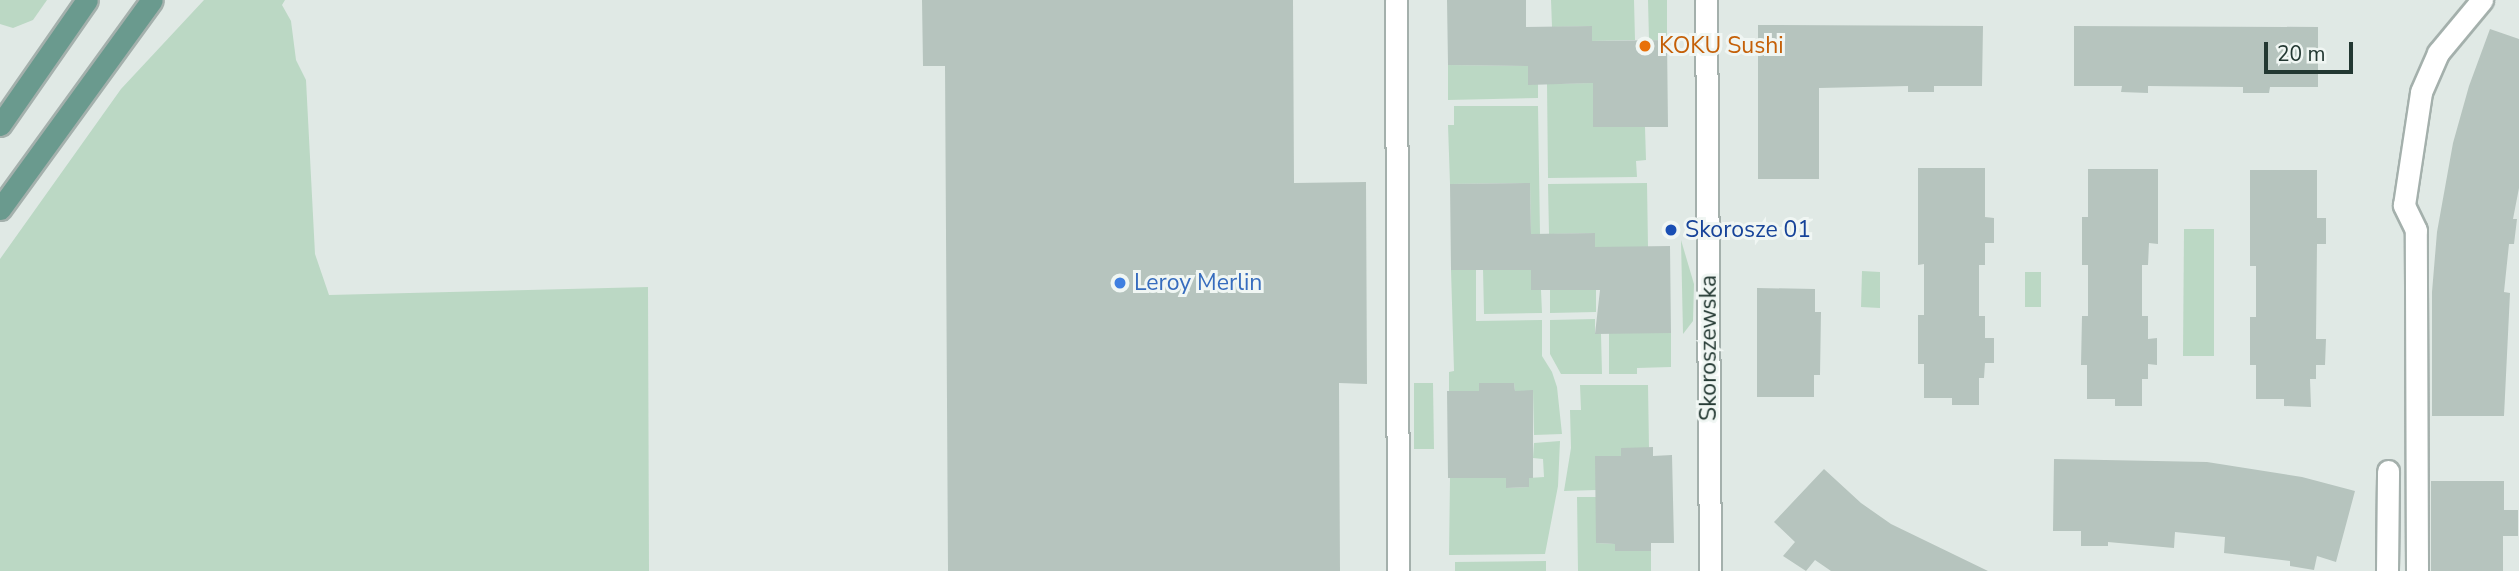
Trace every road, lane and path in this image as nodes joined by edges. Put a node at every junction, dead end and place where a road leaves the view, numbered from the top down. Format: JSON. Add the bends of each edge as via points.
{"nodes":[{"id":1,"x":87,"y":0,"type":"edge"},
{"id":2,"x":152,"y":0,"type":"edge"},
{"id":3,"x":1396,"y":0,"type":"edge"},
{"id":4,"x":1706,"y":0,"type":"edge"},
{"id":5,"x":2482,"y":0,"type":"edge"},
{"id":6,"x":0,"y":125,"type":"edge"},
{"id":7,"x":0,"y":209,"type":"edge"},
{"id":8,"x":2388,"y":471,"type":"dead end"},
{"id":9,"x":1398,"y":571,"type":"edge"},
{"id":10,"x":1710,"y":571,"type":"edge"},
{"id":11,"x":2387,"y":571,"type":"edge"},
{"id":12,"x":2417,"y":571,"type":"edge"}],
"edges":[{"from":1,"to":6,"type":"main road"},
{"from":2,"to":7,"type":"main road"},
{"from":3,"to":9,"type":"street"},
{"from":4,"to":10,"type":"street","name":"Skoroszewska"},
{"from":5,"to":12,"type":"street","via":[[2438,53],[2421,92],[2404,205],[2416,230]]},
{"from":8,"to":11,"type":"street"}]}
